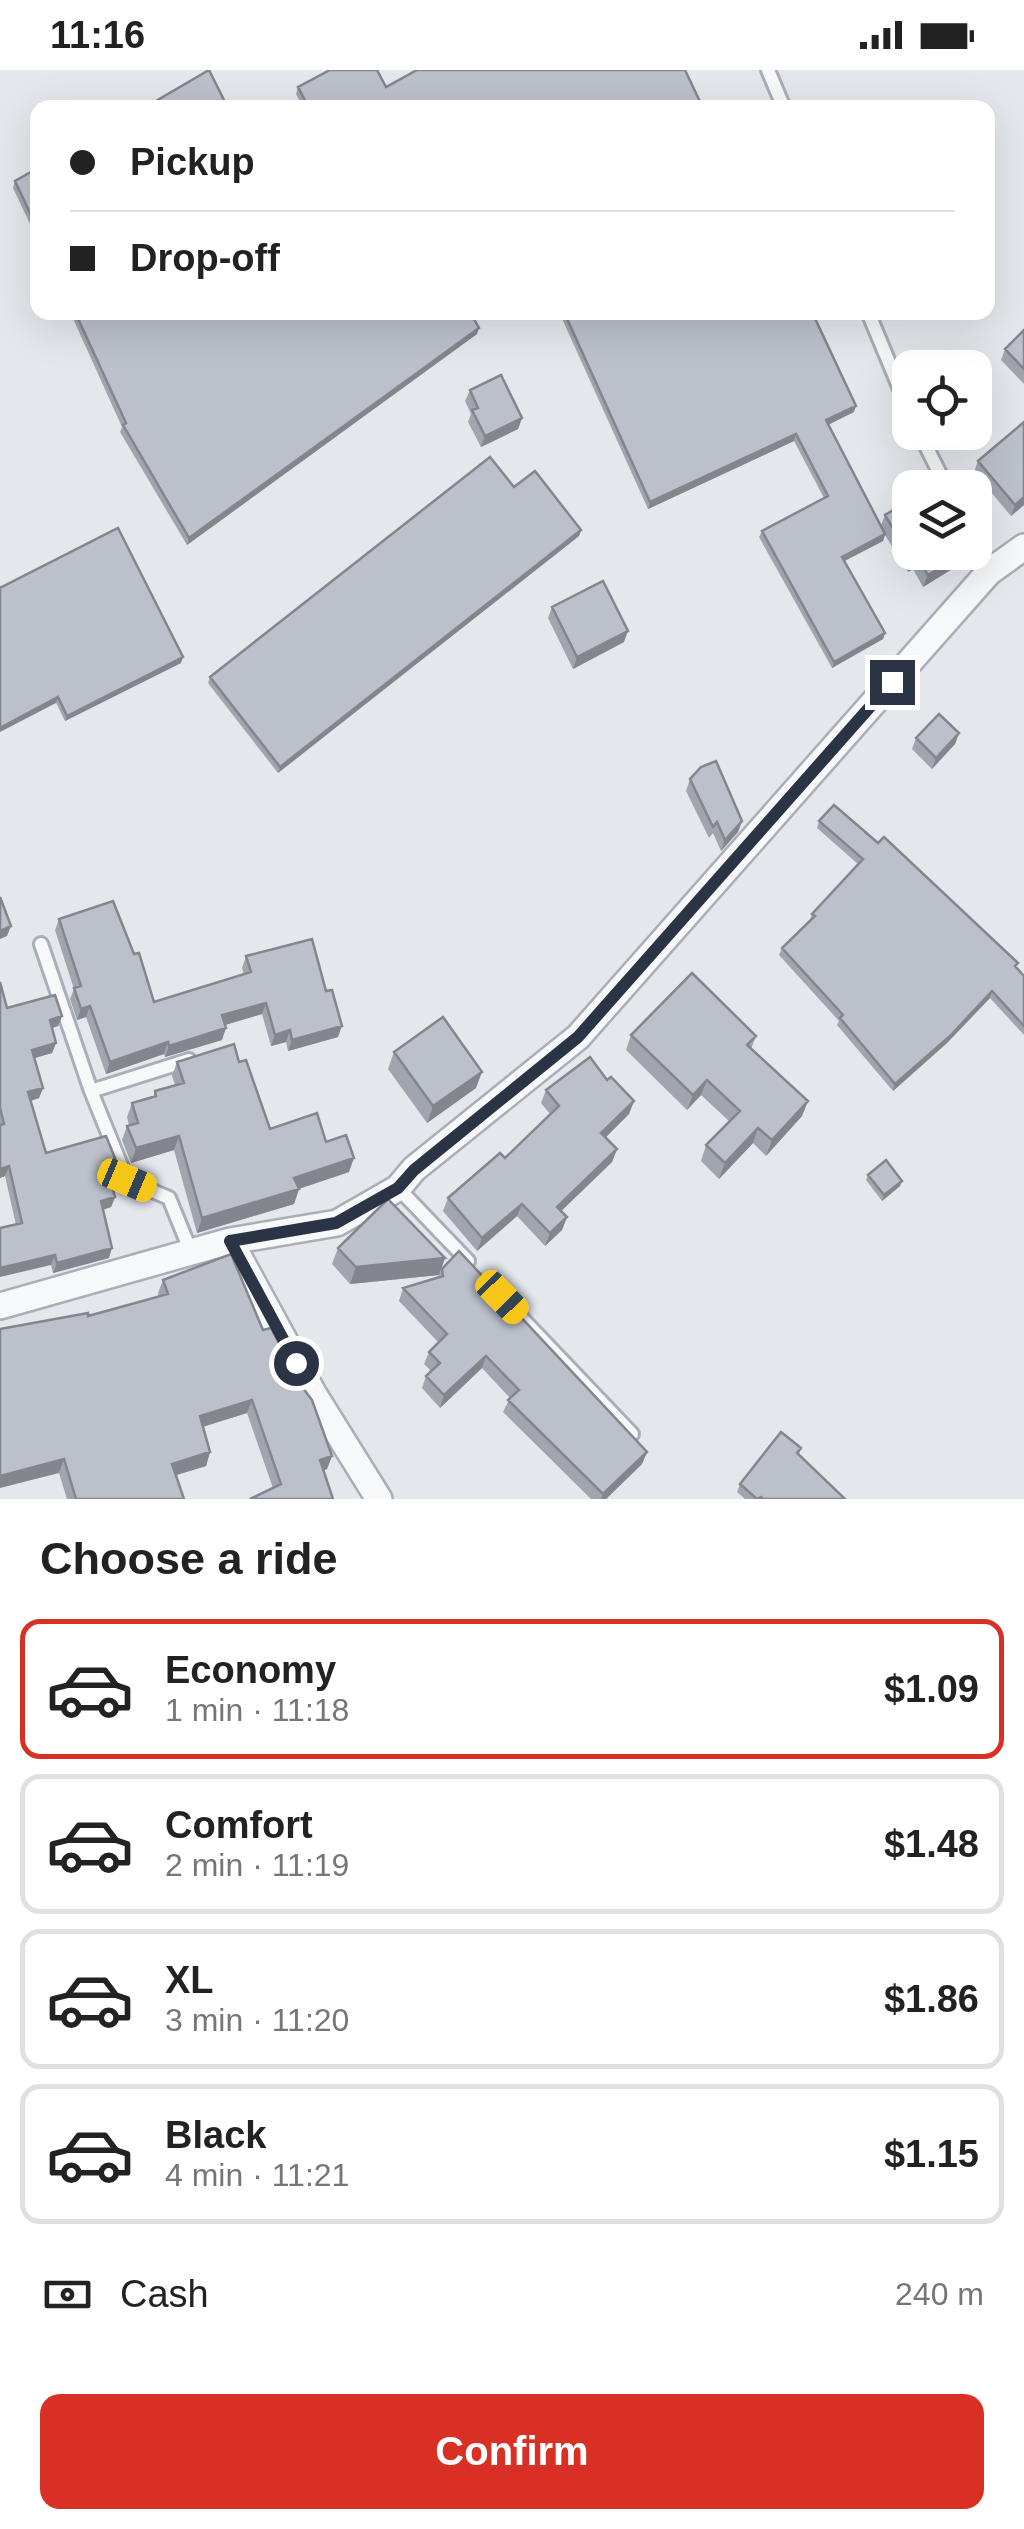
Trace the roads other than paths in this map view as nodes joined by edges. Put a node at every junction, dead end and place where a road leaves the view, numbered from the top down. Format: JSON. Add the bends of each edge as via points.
{"nodes":[{"id":1,"x":768,"y":70,"type":"edge"},
{"id":2,"x":781,"y":100,"type":"edge"},
{"id":3,"x":871,"y":320,"type":"edge"},
{"id":4,"x":892,"y":370,"type":"edge"},
{"id":5,"x":1024,"y":547,"type":"edge"},
{"id":6,"x":989,"y":572,"type":"joint"},
{"id":7,"x":40,"y":944,"type":"dead end"},
{"id":8,"x":199,"y":1057,"type":"edge"},
{"id":9,"x":91,"y":1092,"type":"junction"},
{"id":10,"x":398,"y":1188,"type":"junction"},
{"id":11,"x":230,"y":1241,"type":"junction"},
{"id":12,"x":191,"y":1252,"type":"junction"},
{"id":13,"x":480,"y":1274,"type":"edge"},
{"id":14,"x":508,"y":1303,"type":"edge"},
{"id":15,"x":0,"y":1306,"type":"edge"},
{"id":16,"x":632,"y":1434,"type":"edge"},
{"id":17,"x":379,"y":1499,"type":"edge"}],
"edges":[{"from":1,"to":2,"type":"lane"},
{"from":3,"to":4,"type":"lane"},
{"from":5,"to":6,"type":"street"},
{"from":6,"to":10,"type":"street","via":[[578,1037]]},
{"from":7,"to":9,"type":"lane"},
{"from":8,"to":9,"type":"lane"},
{"from":9,"to":12,"type":"lane","via":[[127,1180],[169,1198]]},
{"from":10,"to":11,"type":"street","via":[[336,1223]]},
{"from":10,"to":13,"type":"lane"},
{"from":11,"to":12,"type":"street"},
{"from":11,"to":17,"type":"street"},
{"from":12,"to":15,"type":"street"},
{"from":14,"to":16,"type":"lane"}]}
